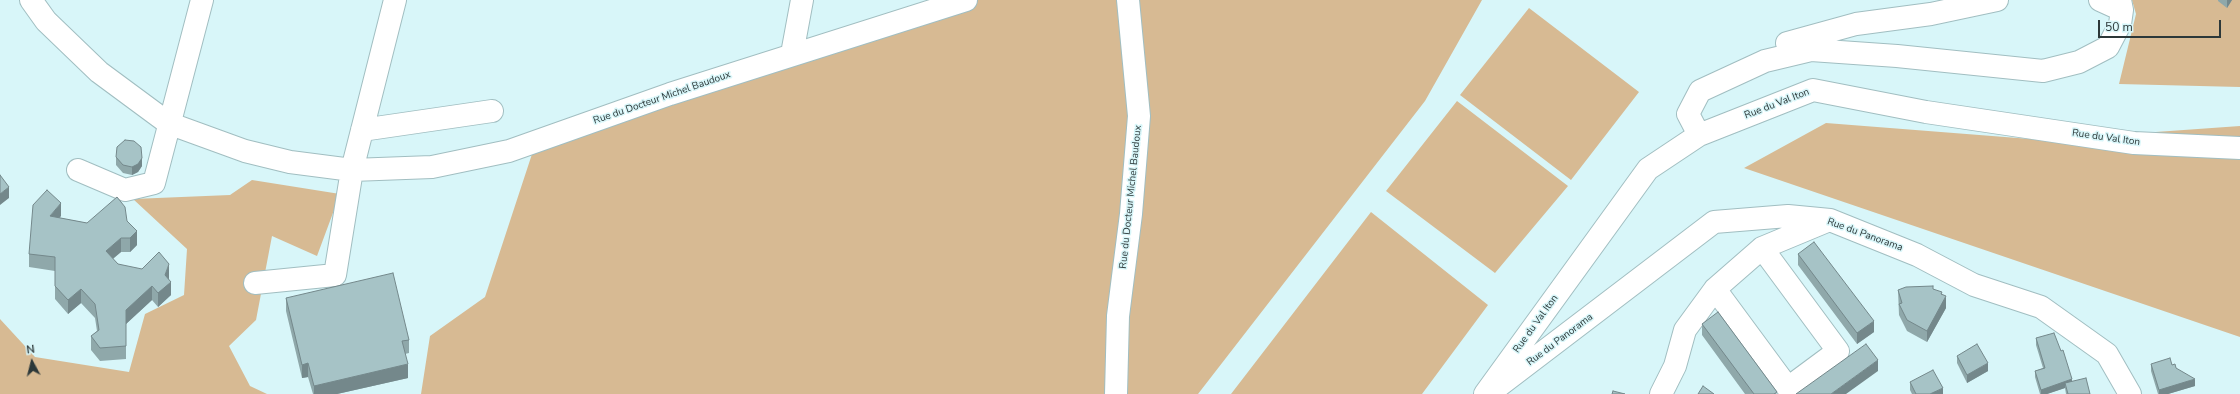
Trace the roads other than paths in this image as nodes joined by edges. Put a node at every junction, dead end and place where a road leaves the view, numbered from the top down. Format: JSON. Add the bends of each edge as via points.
{"nodes":[{"id":1,"x":30,"y":0,"type":"edge"},
{"id":2,"x":202,"y":0,"type":"edge"},
{"id":3,"x":395,"y":0,"type":"edge"},
{"id":4,"x":802,"y":0,"type":"edge"},
{"id":5,"x":966,"y":0,"type":"edge"},
{"id":6,"x":1128,"y":0,"type":"edge"},
{"id":7,"x":1997,"y":0,"type":"edge"},
{"id":8,"x":2100,"y":0,"type":"edge"},
{"id":9,"x":2121,"y":5,"type":"edge"},
{"id":10,"x":792,"y":54,"type":"junction"},
{"id":11,"x":1765,"y":61,"type":"junction"},
{"id":12,"x":492,"y":111,"type":"dead end"},
{"id":13,"x":168,"y":123,"type":"junction"},
{"id":14,"x":362,"y":130,"type":"junction"},
{"id":15,"x":1699,"y":135,"type":"junction"},
{"id":16,"x":2240,"y":148,"type":"edge"},
{"id":17,"x":78,"y":170,"type":"dead end"},
{"id":18,"x":352,"y":170,"type":"junction"},
{"id":19,"x":1830,"y":220,"type":"junction"},
{"id":20,"x":1762,"y":248,"type":"junction"},
{"id":21,"x":255,"y":283,"type":"dead end"},
{"id":22,"x":1715,"y":289,"type":"junction"},
{"id":23,"x":1116,"y":394,"type":"edge"},
{"id":24,"x":1485,"y":394,"type":"edge"},
{"id":25,"x":1488,"y":394,"type":"edge"},
{"id":26,"x":1661,"y":394,"type":"edge"},
{"id":27,"x":2130,"y":394,"type":"edge"}],
"edges":[{"from":1,"to":13,"type":"street","name":"Rue du Docteur Michel Baudoux","via":[[46,21],[99,72]]},
{"from":2,"to":13,"type":"street"},
{"from":3,"to":14,"type":"street"},
{"from":4,"to":10,"type":"street"},
{"from":5,"to":10,"type":"street","name":"Rue du Docteur Michel Baudoux"},
{"from":6,"to":23,"type":"street","name":"Rue du Docteur Michel Baudoux","via":[[1139,116],[1132,214],[1118,316]]},
{"from":7,"to":11,"type":"street","via":[[1931,14],[1856,24],[1786,43]]},
{"from":8,"to":9,"type":"street"},
{"from":9,"to":11,"type":"street","via":[[2120,24],[2108,47],[2079,62],[2043,71],[1811,50]]},
{"from":10,"to":18,"type":"street","name":"Rue du Docteur Michel Baudoux","via":[[509,151],[432,167]]},
{"from":11,"to":15,"type":"street","via":[[1700,91],[1688,114]]},
{"from":12,"to":14,"type":"street"},
{"from":13,"to":17,"type":"street","via":[[154,183],[126,190]]},
{"from":13,"to":18,"type":"street","name":"Rue du Docteur Michel Baudoux","via":[[245,151],[290,162]]},
{"from":14,"to":18,"type":"street"},
{"from":15,"to":16,"type":"street","name":"Rue du Val Iton","via":[[1814,90],[1926,112],[2134,143]]},
{"from":15,"to":24,"type":"street","name":"Rue du Val Iton","via":[[1648,169]]},
{"from":18,"to":21,"type":"street","via":[[335,275]]},
{"from":19,"to":20,"type":"street"},
{"from":19,"to":25,"type":"street","name":"Rue du Panorama","via":[[1788,216],[1714,222]]},
{"from":19,"to":27,"type":"street","name":"Rue du Panorama","via":[[1917,255],[1974,285],[2041,307],[2107,354]]},
{"from":20,"to":22,"type":"street"},
{"from":20,"to":22,"type":"street","via":[[1838,351],[1788,388]]},
{"from":22,"to":26,"type":"street","via":[[1685,330],[1675,366]]}]}
